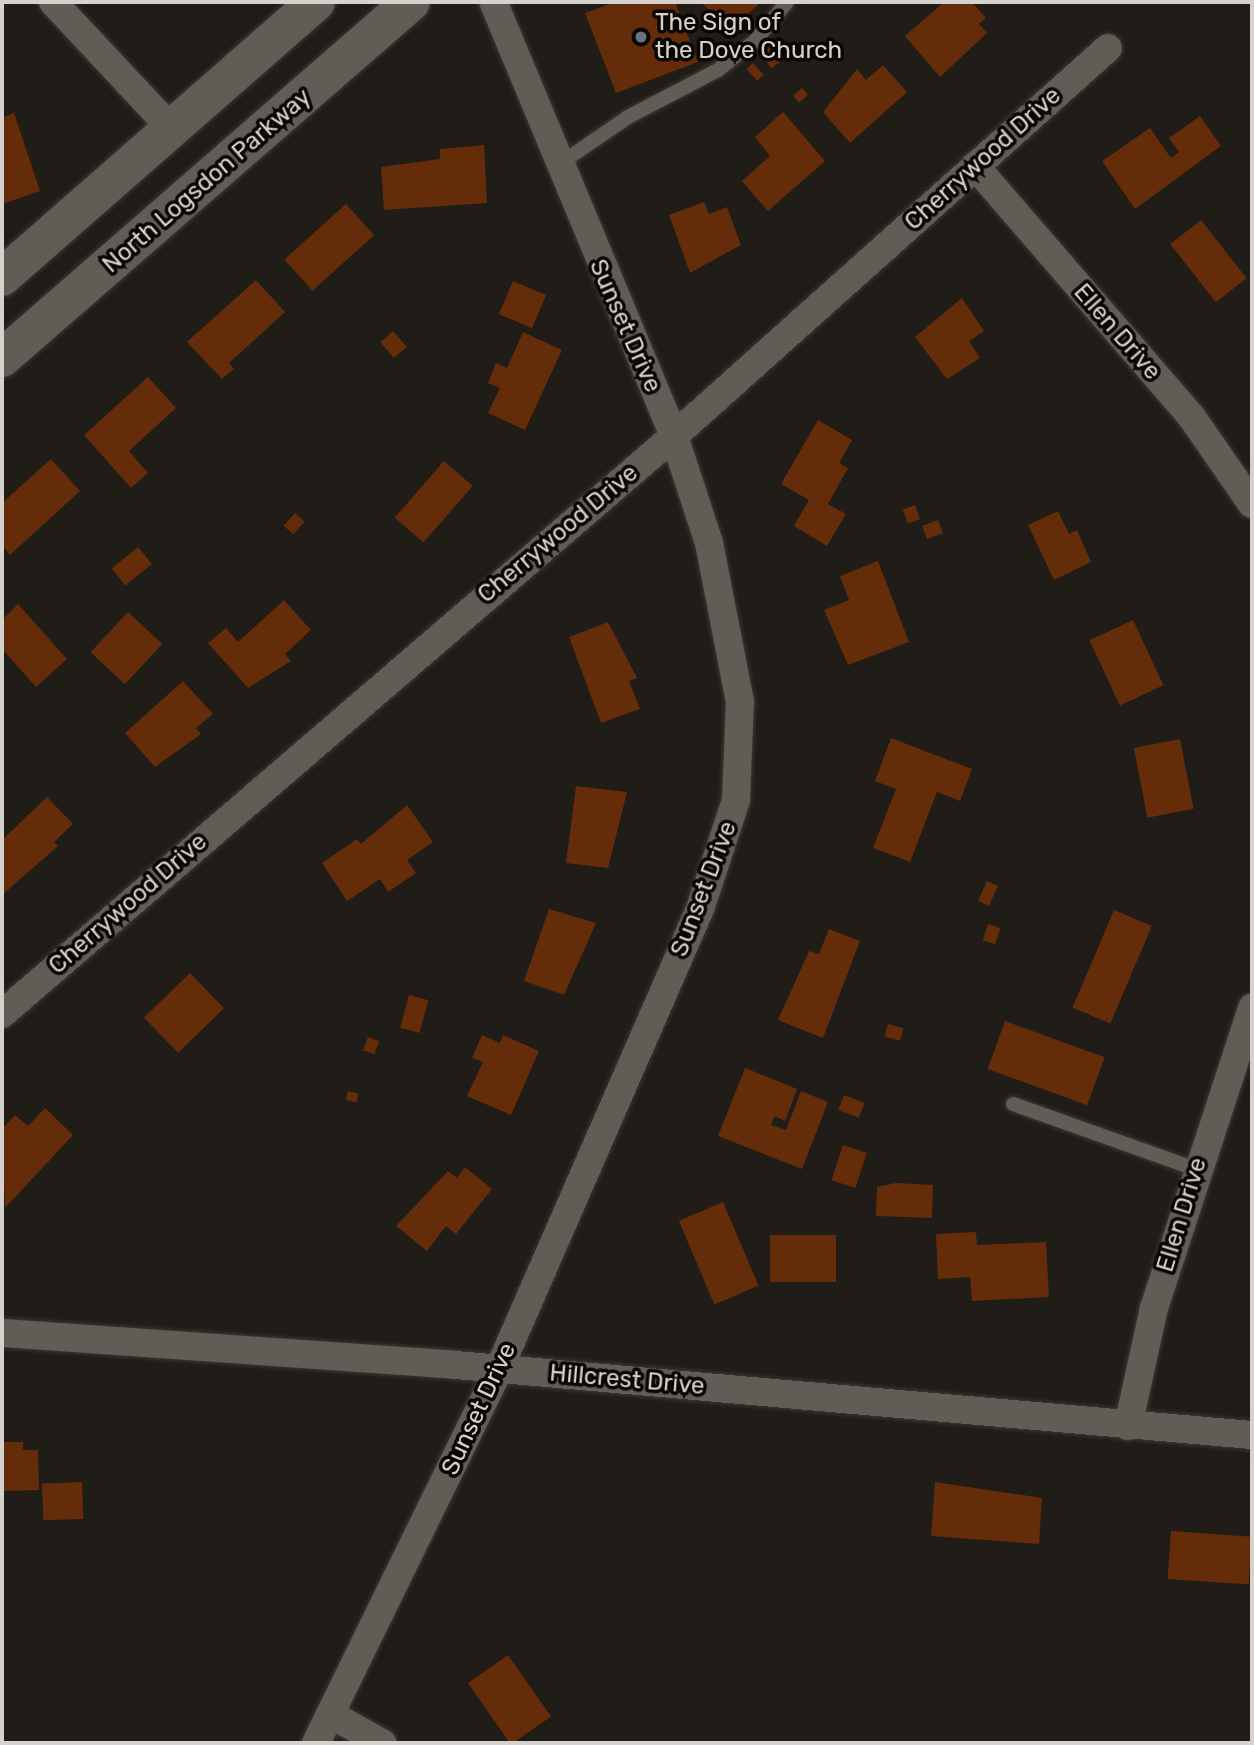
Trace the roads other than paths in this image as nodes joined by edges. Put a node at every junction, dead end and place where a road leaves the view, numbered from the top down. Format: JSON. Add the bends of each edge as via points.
{"nodes":[{"id":1,"x":53,"y":2,"type":"edge"},
{"id":2,"x":316,"y":2,"type":"edge"},
{"id":3,"x":411,"y":2,"type":"edge"},
{"id":4,"x":493,"y":2,"type":"edge"},
{"id":5,"x":787,"y":2,"type":"edge"},
{"id":6,"x":1108,"y":48,"type":"dead end"},
{"id":7,"x":171,"y":128,"type":"junction"},
{"id":8,"x":558,"y":164,"type":"junction"},
{"id":9,"x":975,"y":166,"type":"junction"},
{"id":10,"x":2,"y":277,"type":"edge"},
{"id":11,"x":2,"y":358,"type":"edge"},
{"id":12,"x":674,"y":436,"type":"junction"},
{"id":13,"x":1252,"y":504,"type":"edge"},
{"id":14,"x":1252,"y":1008,"type":"edge"},
{"id":15,"x":2,"y":1014,"type":"edge"},
{"id":16,"x":1013,"y":1104,"type":"dead end"},
{"id":17,"x":1196,"y":1169,"type":"junction"},
{"id":18,"x":2,"y":1333,"type":"edge"},
{"id":19,"x":499,"y":1369,"type":"junction"},
{"id":20,"x":1128,"y":1426,"type":"junction"},
{"id":21,"x":1252,"y":1435,"type":"edge"},
{"id":22,"x":330,"y":1714,"type":"junction"},
{"id":23,"x":316,"y":1743,"type":"edge"},
{"id":24,"x":382,"y":1743,"type":"edge"}],
"edges":[{"from":1,"to":7,"type":"street"},
{"from":2,"to":7,"type":"main road"},
{"from":3,"to":11,"type":"main road","name":"North Logsdon Parkway"},
{"from":4,"to":8,"type":"street","name":"Sunset Drive"},
{"from":5,"to":8,"type":"lane","via":[[755,41],[718,70],[628,117]]},
{"from":6,"to":9,"type":"street","name":"Cherrywood Drive"},
{"from":7,"to":10,"type":"main road"},
{"from":8,"to":12,"type":"street","name":"Sunset Drive"},
{"from":9,"to":12,"type":"street","name":"Cherrywood Drive"},
{"from":9,"to":13,"type":"street","name":"Ellen Drive","via":[[1191,416]]},
{"from":12,"to":15,"type":"street","name":"Cherrywood Drive"},
{"from":12,"to":19,"type":"street","name":"Sunset Drive","via":[[734,644],[740,702],[736,800],[700,909]]},
{"from":14,"to":17,"type":"street","name":"Ellen Drive"},
{"from":16,"to":17,"type":"lane"},
{"from":17,"to":20,"type":"street","name":"Ellen Drive","via":[[1154,1308]]},
{"from":18,"to":19,"type":"street","name":"Hillcrest Drive"},
{"from":19,"to":20,"type":"street","name":"Hillcrest Drive"},
{"from":19,"to":22,"type":"street","name":"Sunset Drive"},
{"from":20,"to":21,"type":"street","name":"Hillcrest Drive"},
{"from":22,"to":23,"type":"street","name":"Sunset Drive"},
{"from":22,"to":24,"type":"street"}]}
